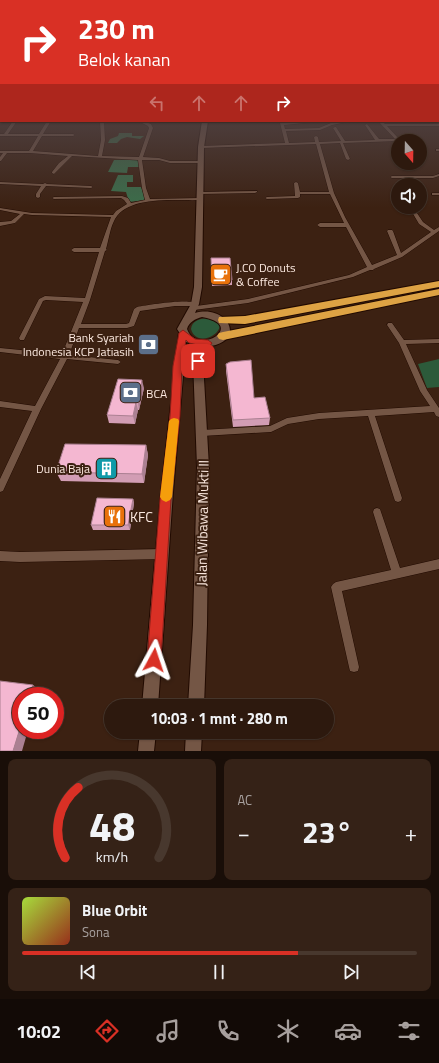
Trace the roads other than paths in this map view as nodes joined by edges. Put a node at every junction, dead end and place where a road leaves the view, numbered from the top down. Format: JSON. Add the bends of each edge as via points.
{"nodes":[{"id":1,"x":39,"y":138,"type":"edge"},
{"id":2,"x":103,"y":138,"type":"edge"},
{"id":3,"x":147,"y":138,"type":"edge"},
{"id":4,"x":202,"y":138,"type":"edge"},
{"id":5,"x":285,"y":138,"type":"edge"},
{"id":6,"x":316,"y":138,"type":"edge"},
{"id":7,"x":341,"y":138,"type":"edge"},
{"id":8,"x":376,"y":138,"type":"edge"},
{"id":9,"x":396,"y":138,"type":"edge"},
{"id":10,"x":378,"y":141,"type":"junction"},
{"id":11,"x":343,"y":142,"type":"junction"},
{"id":12,"x":318,"y":143,"type":"junction"},
{"id":13,"x":287,"y":144,"type":"junction"},
{"id":14,"x":201,"y":147,"type":"junction"},
{"id":15,"x":2,"y":152,"type":"edge"},
{"id":16,"x":30,"y":152,"type":"junction"},
{"id":17,"x":72,"y":155,"type":"junction"},
{"id":18,"x":100,"y":157,"type":"junction"},
{"id":19,"x":140,"y":159,"type":"junction"},
{"id":20,"x":348,"y":159,"type":"dead end"},
{"id":21,"x":0,"y":160,"type":"edge"},
{"id":22,"x":201,"y":162,"type":"junction"},
{"id":23,"x":54,"y":173,"type":"dead end"},
{"id":24,"x":439,"y":175,"type":"edge"},
{"id":25,"x":392,"y":177,"type":"dead end"},
{"id":26,"x":296,"y":182,"type":"dead end"},
{"id":27,"x":0,"y":183,"type":"edge"},
{"id":28,"x":45,"y":184,"type":"junction"},
{"id":29,"x":91,"y":187,"type":"dead end"},
{"id":30,"x":254,"y":192,"type":"dead end"},
{"id":31,"x":299,"y":193,"type":"junction"},
{"id":32,"x":332,"y":193,"type":"junction"},
{"id":33,"x":200,"y":196,"type":"junction"},
{"id":34,"x":38,"y":197,"type":"dead end"},
{"id":35,"x":54,"y":198,"type":"dead end"},
{"id":36,"x":267,"y":198,"type":"dead end"},
{"id":37,"x":148,"y":201,"type":"junction"},
{"id":38,"x":129,"y":204,"type":"junction"},
{"id":39,"x":0,"y":209,"type":"edge"},
{"id":40,"x":23,"y":213,"type":"junction"},
{"id":41,"x":415,"y":214,"type":"edge"},
{"id":42,"x":114,"y":216,"type":"junction"},
{"id":43,"x":0,"y":224,"type":"edge"},
{"id":44,"x":320,"y":225,"type":"dead end"},
{"id":45,"x":347,"y":225,"type":"junction"},
{"id":46,"x":436,"y":230,"type":"edge"},
{"id":47,"x":390,"y":231,"type":"dead end"},
{"id":48,"x":74,"y":250,"type":"dead end"},
{"id":49,"x":104,"y":250,"type":"junction"},
{"id":50,"x":400,"y":256,"type":"junction"},
{"id":51,"x":370,"y":269,"type":"junction"},
{"id":52,"x":439,"y":284,"type":"edge"},
{"id":53,"x":439,"y":292,"type":"edge"},
{"id":54,"x":87,"y":300,"type":"junction"},
{"id":55,"x":194,"y":306,"type":"junction"},
{"id":56,"x":211,"y":314,"type":"junction"},
{"id":57,"x":187,"y":319,"type":"junction"},
{"id":58,"x":223,"y":320,"type":"junction"},
{"id":59,"x":390,"y":325,"type":"dead end"},
{"id":60,"x":76,"y":326,"type":"junction"},
{"id":61,"x":183,"y":333,"type":"junction"},
{"id":62,"x":223,"y":336,"type":"junction"},
{"id":63,"x":22,"y":338,"type":"dead end"},
{"id":64,"x":439,"y":341,"type":"edge"},
{"id":65,"x":402,"y":342,"type":"junction"},
{"id":66,"x":208,"y":343,"type":"junction"},
{"id":67,"x":0,"y":350,"type":"edge"},
{"id":68,"x":65,"y":356,"type":"junction"},
{"id":69,"x":118,"y":362,"type":"dead end"},
{"id":70,"x":0,"y":404,"type":"edge"},
{"id":71,"x":37,"y":410,"type":"junction"},
{"id":72,"x":437,"y":412,"type":"edge"},
{"id":73,"x":371,"y":414,"type":"junction"},
{"id":74,"x":202,"y":432,"type":"junction"},
{"id":75,"x":0,"y":488,"type":"edge"},
{"id":76,"x":398,"y":498,"type":"dead end"},
{"id":77,"x":377,"y":512,"type":"dead end"},
{"id":78,"x":162,"y":554,"type":"junction"},
{"id":79,"x":0,"y":556,"type":"edge"},
{"id":80,"x":439,"y":564,"type":"edge"},
{"id":81,"x":397,"y":574,"type":"junction"},
{"id":82,"x":354,"y":666,"type":"dead end"},
{"id":83,"x":151,"y":699,"type":"edge"},
{"id":84,"x":196,"y":699,"type":"edge"},
{"id":85,"x":147,"y":739,"type":"edge"},
{"id":86,"x":193,"y":739,"type":"edge"},
{"id":87,"x":146,"y":751,"type":"edge"},
{"id":88,"x":192,"y":751,"type":"edge"}],
"edges":[{"from":1,"to":16,"type":"street"},
{"from":2,"to":18,"type":"street"},
{"from":3,"to":19,"type":"street"},
{"from":4,"to":14,"type":"main road"},
{"from":5,"to":13,"type":"street"},
{"from":6,"to":12,"type":"street"},
{"from":7,"to":11,"type":"street"},
{"from":8,"to":10,"type":"street"},
{"from":9,"to":10,"type":"street","via":[[398,140]]},
{"from":10,"to":11,"type":"street"},
{"from":11,"to":12,"type":"street"},
{"from":11,"to":20,"type":"street"},
{"from":12,"to":13,"type":"street"},
{"from":12,"to":32,"type":"street"},
{"from":13,"to":14,"type":"street"},
{"from":14,"to":22,"type":"main road"},
{"from":15,"to":16,"type":"street"},
{"from":15,"to":21,"type":"street"},
{"from":16,"to":17,"type":"street"},
{"from":17,"to":18,"type":"street"},
{"from":17,"to":23,"type":"street","via":[[60,164]]},
{"from":18,"to":19,"type":"street"},
{"from":19,"to":22,"type":"street"},
{"from":19,"to":37,"type":"street","via":[[141,175]]},
{"from":22,"to":33,"type":"main road"},
{"from":24,"to":25,"type":"street"},
{"from":26,"to":31,"type":"street"},
{"from":27,"to":28,"type":"street"},
{"from":28,"to":29,"type":"street"},
{"from":28,"to":34,"type":"street"},
{"from":30,"to":33,"type":"street"},
{"from":31,"to":32,"type":"street"},
{"from":31,"to":36,"type":"street","via":[[298,197]]},
{"from":32,"to":45,"type":"street"},
{"from":33,"to":37,"type":"street"},
{"from":33,"to":55,"type":"main road","via":[[198,287]]},
{"from":35,"to":38,"type":"street","via":[[122,197]]},
{"from":37,"to":38,"type":"street"},
{"from":38,"to":42,"type":"street"},
{"from":39,"to":40,"type":"street"},
{"from":40,"to":42,"type":"street"},
{"from":40,"to":43,"type":"street","via":[[13,222]]},
{"from":41,"to":46,"type":"street","via":[[421,223]]},
{"from":42,"to":49,"type":"street"},
{"from":44,"to":45,"type":"street"},
{"from":45,"to":51,"type":"street"},
{"from":46,"to":50,"type":"street"},
{"from":47,"to":50,"type":"street"},
{"from":48,"to":49,"type":"street"},
{"from":49,"to":54,"type":"street"},
{"from":50,"to":51,"type":"street"},
{"from":51,"to":55,"type":"street","via":[[273,296],[232,304]]},
{"from":52,"to":58,"type":"highway","via":[[245,320]]},
{"from":53,"to":62,"type":"highway"},
{"from":54,"to":60,"type":"street"},
{"from":54,"to":63,"type":"street","via":[[44,298]]},
{"from":55,"to":56,"type":"main road"},
{"from":55,"to":57,"type":"main road"},
{"from":55,"to":60,"type":"street","via":[[175,304],[137,309],[132,324],[127,326]]},
{"from":56,"to":57,"type":"main road"},
{"from":56,"to":58,"type":"main road"},
{"from":57,"to":61,"type":"main road"},
{"from":58,"to":62,"type":"main road","via":[[226,325]]},
{"from":59,"to":65,"type":"street"},
{"from":60,"to":68,"type":"street"},
{"from":61,"to":66,"type":"main road","via":[[192,341]]},
{"from":61,"to":78,"type":"main road"},
{"from":62,"to":66,"type":"main road"},
{"from":64,"to":65,"type":"street"},
{"from":65,"to":72,"type":"street","via":[[424,391]]},
{"from":66,"to":74,"type":"main road","name":"Jalan Wibawa Mukti II","via":[[198,361]]},
{"from":67,"to":68,"type":"street"},
{"from":68,"to":69,"type":"street"},
{"from":68,"to":71,"type":"street"},
{"from":70,"to":71,"type":"street"},
{"from":71,"to":75,"type":"street"},
{"from":72,"to":73,"type":"street"},
{"from":73,"to":74,"type":"street","via":[[319,416],[287,421],[271,428]]},
{"from":73,"to":76,"type":"street"},
{"from":74,"to":84,"type":"main road","name":"Jalan Wibawa Mukti II","via":[[204,467]]},
{"from":77,"to":81,"type":"street"},
{"from":78,"to":79,"type":"street"},
{"from":78,"to":83,"type":"main road"},
{"from":80,"to":81,"type":"street"},
{"from":81,"to":82,"type":"street","via":[[336,587]]},
{"from":85,"to":87,"type":"main road"},
{"from":86,"to":88,"type":"main road"}]}
